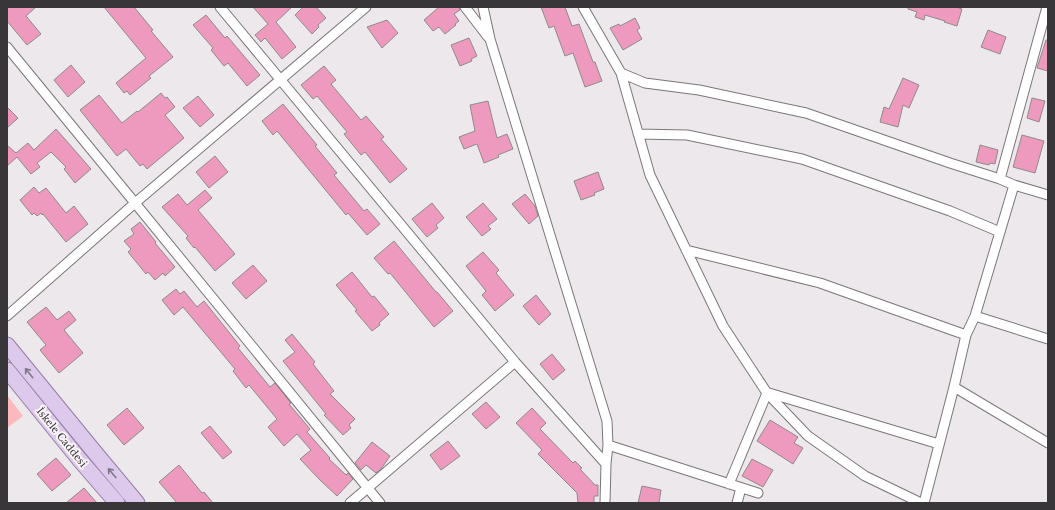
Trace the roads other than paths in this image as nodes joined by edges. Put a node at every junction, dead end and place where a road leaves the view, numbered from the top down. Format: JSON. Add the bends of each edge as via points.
{"nodes":[{"id":1,"x":220,"y":7,"type":"edge"},
{"id":2,"x":366,"y":7,"type":"edge"},
{"id":3,"x":465,"y":7,"type":"edge"},
{"id":4,"x":483,"y":7,"type":"edge"},
{"id":5,"x":584,"y":7,"type":"edge"},
{"id":6,"x":1047,"y":7,"type":"edge"},
{"id":7,"x":490,"y":40,"type":"junction"},
{"id":8,"x":7,"y":47,"type":"edge"},
{"id":9,"x":621,"y":73,"type":"junction"},
{"id":10,"x":280,"y":79,"type":"junction"},
{"id":11,"x":638,"y":134,"type":"junction"},
{"id":12,"x":1000,"y":179,"type":"junction"},
{"id":13,"x":1014,"y":185,"type":"junction"},
{"id":14,"x":1048,"y":195,"type":"edge"},
{"id":15,"x":135,"y":203,"type":"junction"},
{"id":16,"x":1000,"y":232,"type":"junction"},
{"id":17,"x":686,"y":250,"type":"junction"},
{"id":18,"x":7,"y":316,"type":"edge"},
{"id":19,"x":975,"y":316,"type":"junction"},
{"id":20,"x":966,"y":335,"type":"junction"},
{"id":21,"x":1048,"y":339,"type":"edge"},
{"id":22,"x":7,"y":345,"type":"edge"},
{"id":23,"x":515,"y":362,"type":"junction"},
{"id":24,"x":7,"y":370,"type":"edge"},
{"id":25,"x":954,"y":387,"type":"junction"},
{"id":26,"x":767,"y":393,"type":"junction"},
{"id":27,"x":1048,"y":443,"type":"edge"},
{"id":28,"x":939,"y":444,"type":"junction"},
{"id":29,"x":608,"y":445,"type":"junction"},
{"id":30,"x":606,"y":464,"type":"junction"},
{"id":31,"x":729,"y":484,"type":"junction"},
{"id":32,"x":367,"y":488,"type":"junction"},
{"id":33,"x":741,"y":488,"type":"junction"},
{"id":34,"x":758,"y":493,"type":"dead end"},
{"id":35,"x":117,"y":503,"type":"edge"},
{"id":36,"x":137,"y":503,"type":"edge"},
{"id":37,"x":350,"y":503,"type":"edge"},
{"id":38,"x":380,"y":503,"type":"edge"},
{"id":39,"x":605,"y":503,"type":"edge"},
{"id":40,"x":737,"y":503,"type":"edge"},
{"id":41,"x":921,"y":503,"type":"edge"},
{"id":42,"x":924,"y":503,"type":"edge"}],
"edges":[{"from":1,"to":10,"type":"street"},
{"from":2,"to":10,"type":"street"},
{"from":3,"to":7,"type":"street"},
{"from":4,"to":7,"type":"street"},
{"from":5,"to":9,"type":"street"},
{"from":6,"to":12,"type":"street"},
{"from":7,"to":29,"type":"street","via":[[607,420]]},
{"from":8,"to":15,"type":"street"},
{"from":9,"to":11,"type":"street"},
{"from":9,"to":12,"type":"street","via":[[645,83],[699,90],[806,113]]},
{"from":10,"to":15,"type":"street"},
{"from":10,"to":23,"type":"street"},
{"from":11,"to":16,"type":"street","via":[[687,135],[802,159],[950,211]]},
{"from":11,"to":17,"type":"street","via":[[650,175]]},
{"from":12,"to":13,"type":"street"},
{"from":13,"to":14,"type":"street"},
{"from":13,"to":16,"type":"street"},
{"from":15,"to":18,"type":"street"},
{"from":15,"to":32,"type":"street"},
{"from":16,"to":19,"type":"street"},
{"from":17,"to":20,"type":"street","via":[[820,283]]},
{"from":17,"to":26,"type":"street","via":[[723,326]]},
{"from":19,"to":20,"type":"street"},
{"from":19,"to":21,"type":"street"},
{"from":20,"to":25,"type":"street"},
{"from":36,"to":22,"type":"main road","one_way":true},
{"from":23,"to":30,"type":"street"},
{"from":23,"to":32,"type":"street"},
{"from":24,"to":35,"type":"main road","name":"İskele Caddesi"},
{"from":25,"to":27,"type":"street"},
{"from":25,"to":28,"type":"street"},
{"from":26,"to":28,"type":"street"},
{"from":26,"to":31,"type":"street"},
{"from":26,"to":41,"type":"street","via":[[808,436],[864,476]]},
{"from":28,"to":42,"type":"street"},
{"from":29,"to":30,"type":"street"},
{"from":29,"to":31,"type":"street"},
{"from":30,"to":39,"type":"street"},
{"from":31,"to":33,"type":"street"},
{"from":32,"to":37,"type":"street"},
{"from":32,"to":38,"type":"street"},
{"from":33,"to":34,"type":"street"},
{"from":33,"to":40,"type":"street"}]}
